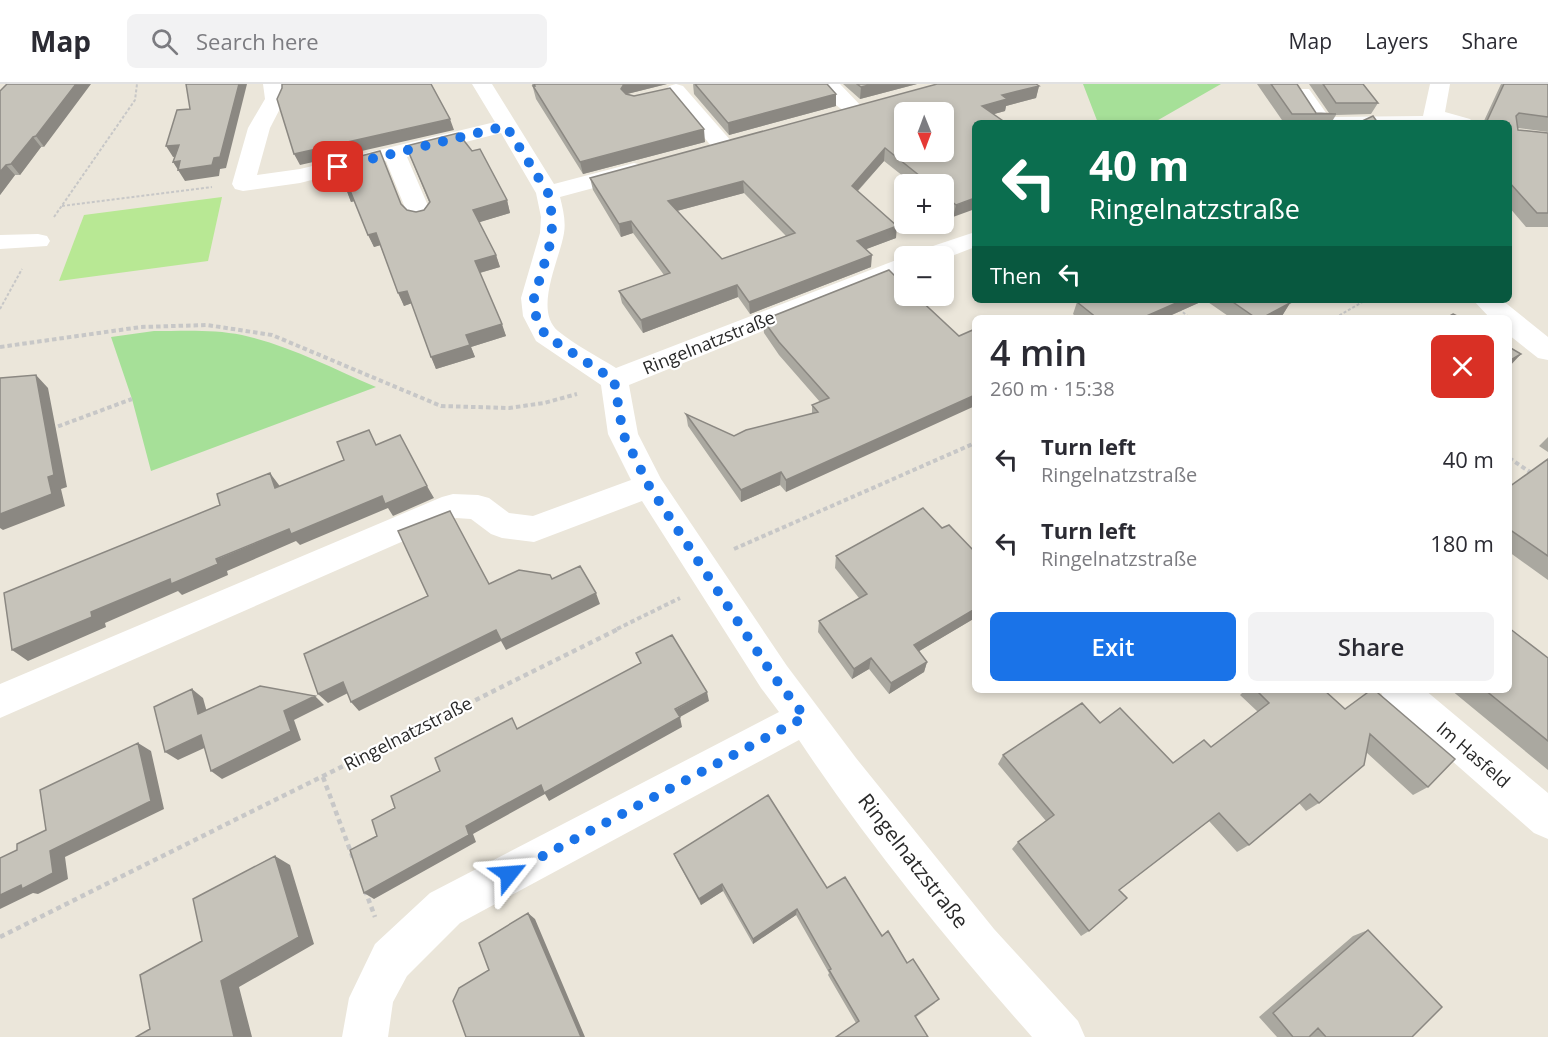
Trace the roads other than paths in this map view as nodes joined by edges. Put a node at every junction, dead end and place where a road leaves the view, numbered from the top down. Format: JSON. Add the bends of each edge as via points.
{"nodes":[{"id":1,"x":273,"y":84,"type":"edge"},
{"id":2,"x":482,"y":84,"type":"edge"},
{"id":3,"x":828,"y":84,"type":"edge"},
{"id":4,"x":1440,"y":84,"type":"edge"},
{"id":5,"x":1297,"y":86,"type":"edge"},
{"id":6,"x":675,"y":90,"type":"edge"},
{"id":7,"x":875,"y":103,"type":"edge"},
{"id":8,"x":854,"y":109,"type":"junction"},
{"id":9,"x":832,"y":115,"type":"edge"},
{"id":10,"x":1321,"y":120,"type":"edge"},
{"id":11,"x":1432,"y":120,"type":"edge"},
{"id":12,"x":506,"y":126,"type":"junction"},
{"id":13,"x":745,"y":140,"type":"edge"},
{"id":14,"x":724,"y":147,"type":"junction"},
{"id":15,"x":702,"y":152,"type":"edge"},
{"id":16,"x":394,"y":153,"type":"junction"},
{"id":17,"x":658,"y":164,"type":"edge"},
{"id":18,"x":548,"y":193,"type":"junction"},
{"id":19,"x":420,"y":215,"type":"edge"},
{"id":20,"x":972,"y":239,"type":"edge"},
{"id":21,"x":38,"y":241,"type":"dead end"},
{"id":22,"x":0,"y":242,"type":"edge"},
{"id":23,"x":954,"y":246,"type":"edge"},
{"id":24,"x":894,"y":270,"type":"edge"},
{"id":25,"x":1489,"y":303,"type":"edge"},
{"id":26,"x":1503,"y":315,"type":"edge"},
{"id":27,"x":1512,"y":323,"type":"edge"},
{"id":28,"x":1548,"y":351,"type":"edge"},
{"id":29,"x":614,"y":380,"type":"junction"},
{"id":30,"x":649,"y":486,"type":"junction"},
{"id":31,"x":1401,"y":693,"type":"edge"},
{"id":32,"x":0,"y":701,"type":"edge"},
{"id":33,"x":805,"y":717,"type":"junction"},
{"id":34,"x":1548,"y":819,"type":"edge"},
{"id":35,"x":364,"y":1037,"type":"edge"},
{"id":36,"x":1062,"y":1037,"type":"edge"}],
"edges":[{"from":1,"to":16,"type":"street","via":[[275,99],[266,113],[243,184],[300,176]]},
{"from":2,"to":12,"type":"street"},
{"from":3,"to":8,"type":"street"},
{"from":4,"to":11,"type":"street"},
{"from":5,"to":10,"type":"street"},
{"from":6,"to":14,"type":"street"},
{"from":7,"to":8,"type":"street"},
{"from":8,"to":9,"type":"street"},
{"from":12,"to":16,"type":"street"},
{"from":12,"to":18,"type":"street"},
{"from":13,"to":14,"type":"street"},
{"from":14,"to":15,"type":"street"},
{"from":16,"to":19,"type":"street"},
{"from":17,"to":18,"type":"street"},
{"from":18,"to":29,"type":"street","via":[[552,233],[534,298],[536,316],[545,335]]},
{"from":20,"to":23,"type":"street"},
{"from":21,"to":22,"type":"street"},
{"from":24,"to":29,"type":"street","name":"Ringelnatzstraße"},
{"from":25,"to":26,"type":"street"},
{"from":27,"to":28,"type":"street"},
{"from":29,"to":30,"type":"street","name":"Ringelnatzstraße","via":[[623,434]]},
{"from":30,"to":32,"type":"street","via":[[534,529],[502,525],[478,507],[453,506]]},
{"from":30,"to":33,"type":"street","name":"Ringelnatzstraße","via":[[695,579]]},
{"from":31,"to":34,"type":"street","name":"Im Hasfeld"},
{"from":33,"to":35,"type":"street","via":[[446,908],[390,960],[371,998]]},
{"from":33,"to":36,"type":"street","name":"Ringelnatzstraße","via":[[842,771],[979,944]]}]}
